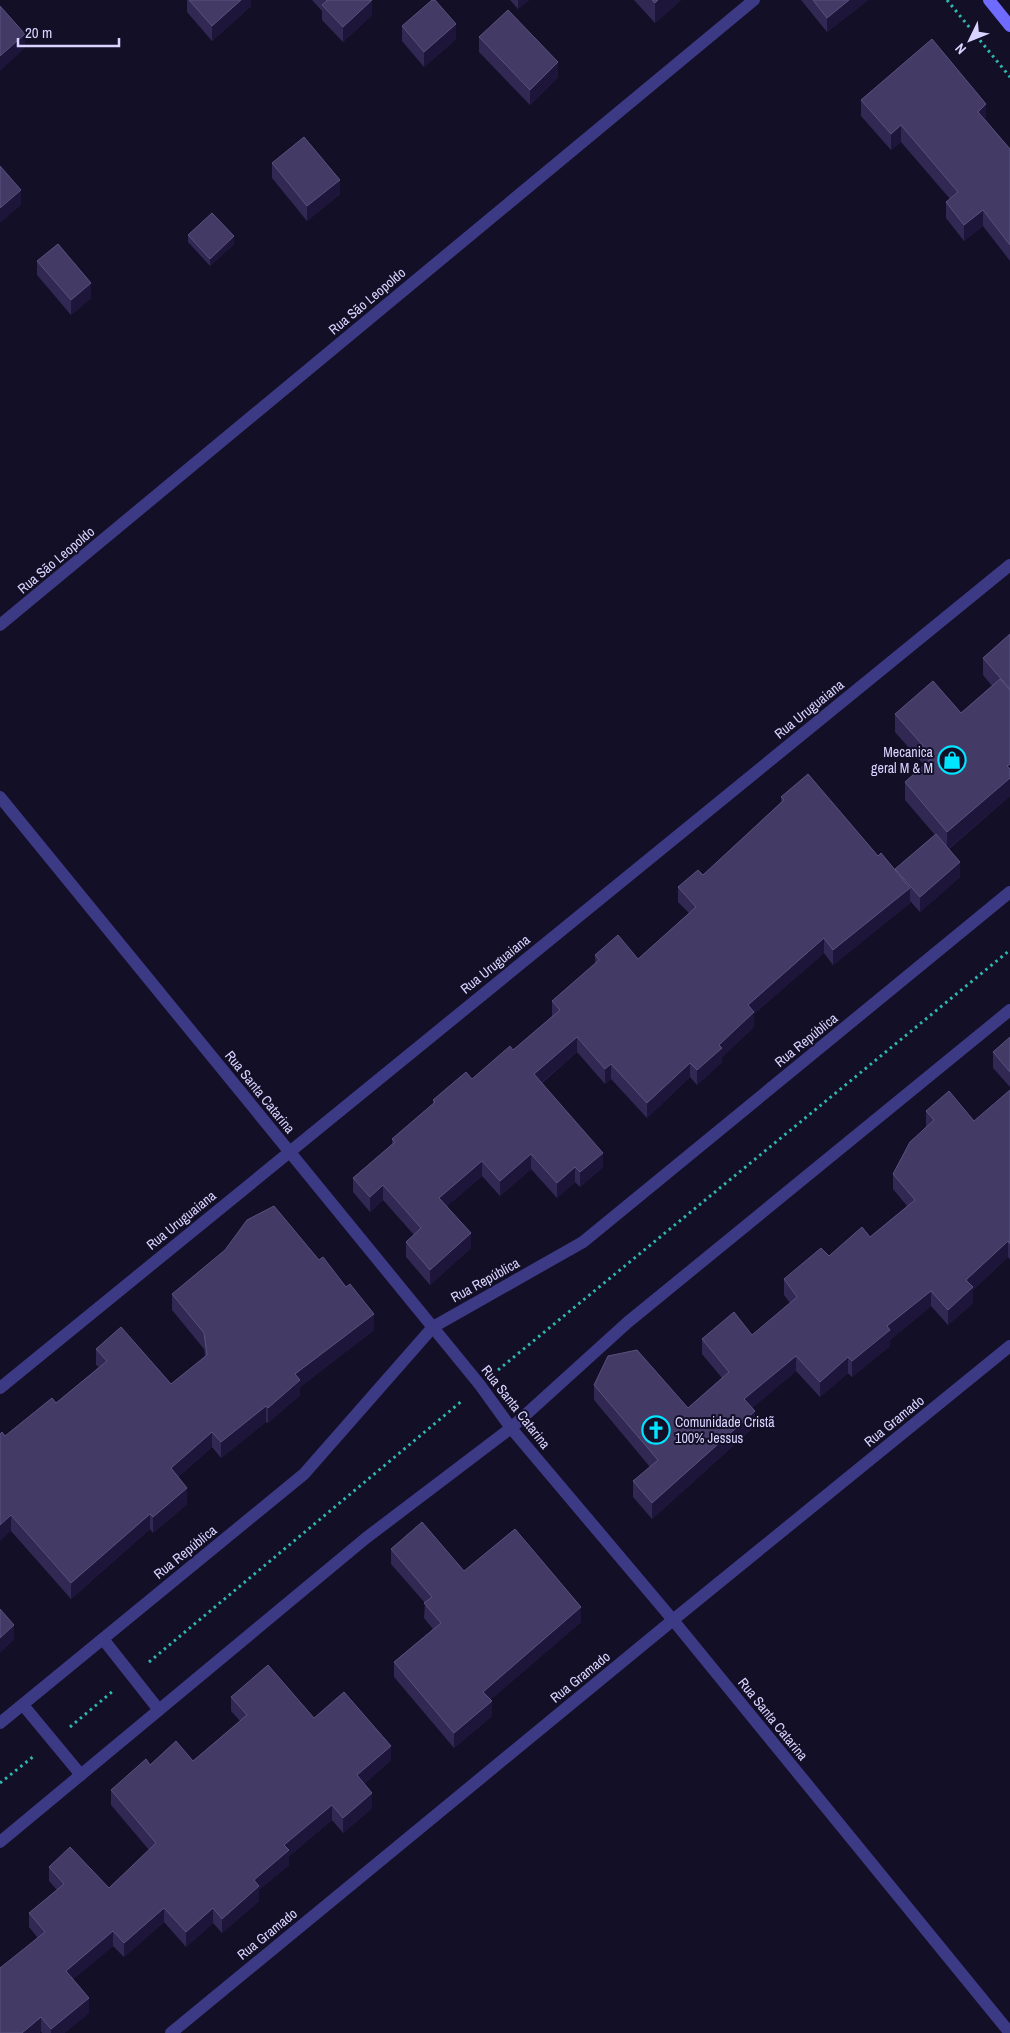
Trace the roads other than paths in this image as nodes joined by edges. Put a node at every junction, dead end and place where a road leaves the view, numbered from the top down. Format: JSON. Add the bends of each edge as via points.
{"nodes":[{"id":1,"x":754,"y":0,"type":"edge"},
{"id":2,"x":989,"y":0,"type":"edge"},
{"id":3,"x":1010,"y":26,"type":"edge"},
{"id":4,"x":1010,"y":565,"type":"edge"},
{"id":5,"x":0,"y":626,"type":"edge"},
{"id":6,"x":0,"y":797,"type":"edge"},
{"id":7,"x":1010,"y":892,"type":"edge"},
{"id":8,"x":1010,"y":1010,"type":"edge"},
{"id":9,"x":289,"y":1151,"type":"junction"},
{"id":10,"x":433,"y":1327,"type":"junction"},
{"id":11,"x":1010,"y":1346,"type":"edge"},
{"id":12,"x":0,"y":1388,"type":"edge"},
{"id":13,"x":511,"y":1428,"type":"junction"},
{"id":14,"x":673,"y":1620,"type":"junction"},
{"id":15,"x":103,"y":1639,"type":"junction"},
{"id":16,"x":23,"y":1705,"type":"junction"},
{"id":17,"x":159,"y":1710,"type":"junction"},
{"id":18,"x":0,"y":1723,"type":"edge"},
{"id":19,"x":81,"y":1775,"type":"junction"},
{"id":20,"x":0,"y":1842,"type":"edge"},
{"id":21,"x":171,"y":2033,"type":"edge"},
{"id":22,"x":1010,"y":2033,"type":"edge"}],
"edges":[{"from":1,"to":5,"type":"street","name":"Rua São Leopoldo"},
{"from":2,"to":3,"type":"main road"},
{"from":4,"to":9,"type":"street","name":"Rua Uruguaiana"},
{"from":6,"to":9,"type":"street","name":"Rua Santa Catarina"},
{"from":7,"to":10,"type":"street","name":"Rua República","via":[[583,1242]]},
{"from":8,"to":13,"type":"street","via":[[628,1322]]},
{"from":9,"to":10,"type":"street","name":"Rua Santa Catarina"},
{"from":9,"to":12,"type":"street","name":"Rua Uruguaiana"},
{"from":10,"to":13,"type":"street","name":"Rua Santa Catarina"},
{"from":10,"to":15,"type":"street","name":"Rua República","via":[[304,1474]]},
{"from":11,"to":14,"type":"street","name":"Rua Gramado"},
{"from":13,"to":14,"type":"street","name":"Rua Santa Catarina"},
{"from":13,"to":17,"type":"street","via":[[366,1538]]},
{"from":14,"to":21,"type":"street","name":"Rua Gramado"},
{"from":14,"to":22,"type":"street","name":"Rua Santa Catarina"},
{"from":15,"to":16,"type":"street","name":"Rua República"},
{"from":15,"to":17,"type":"street"},
{"from":16,"to":18,"type":"street","name":"Rua República"},
{"from":16,"to":19,"type":"street"},
{"from":17,"to":19,"type":"street"},
{"from":19,"to":20,"type":"street"}]}
